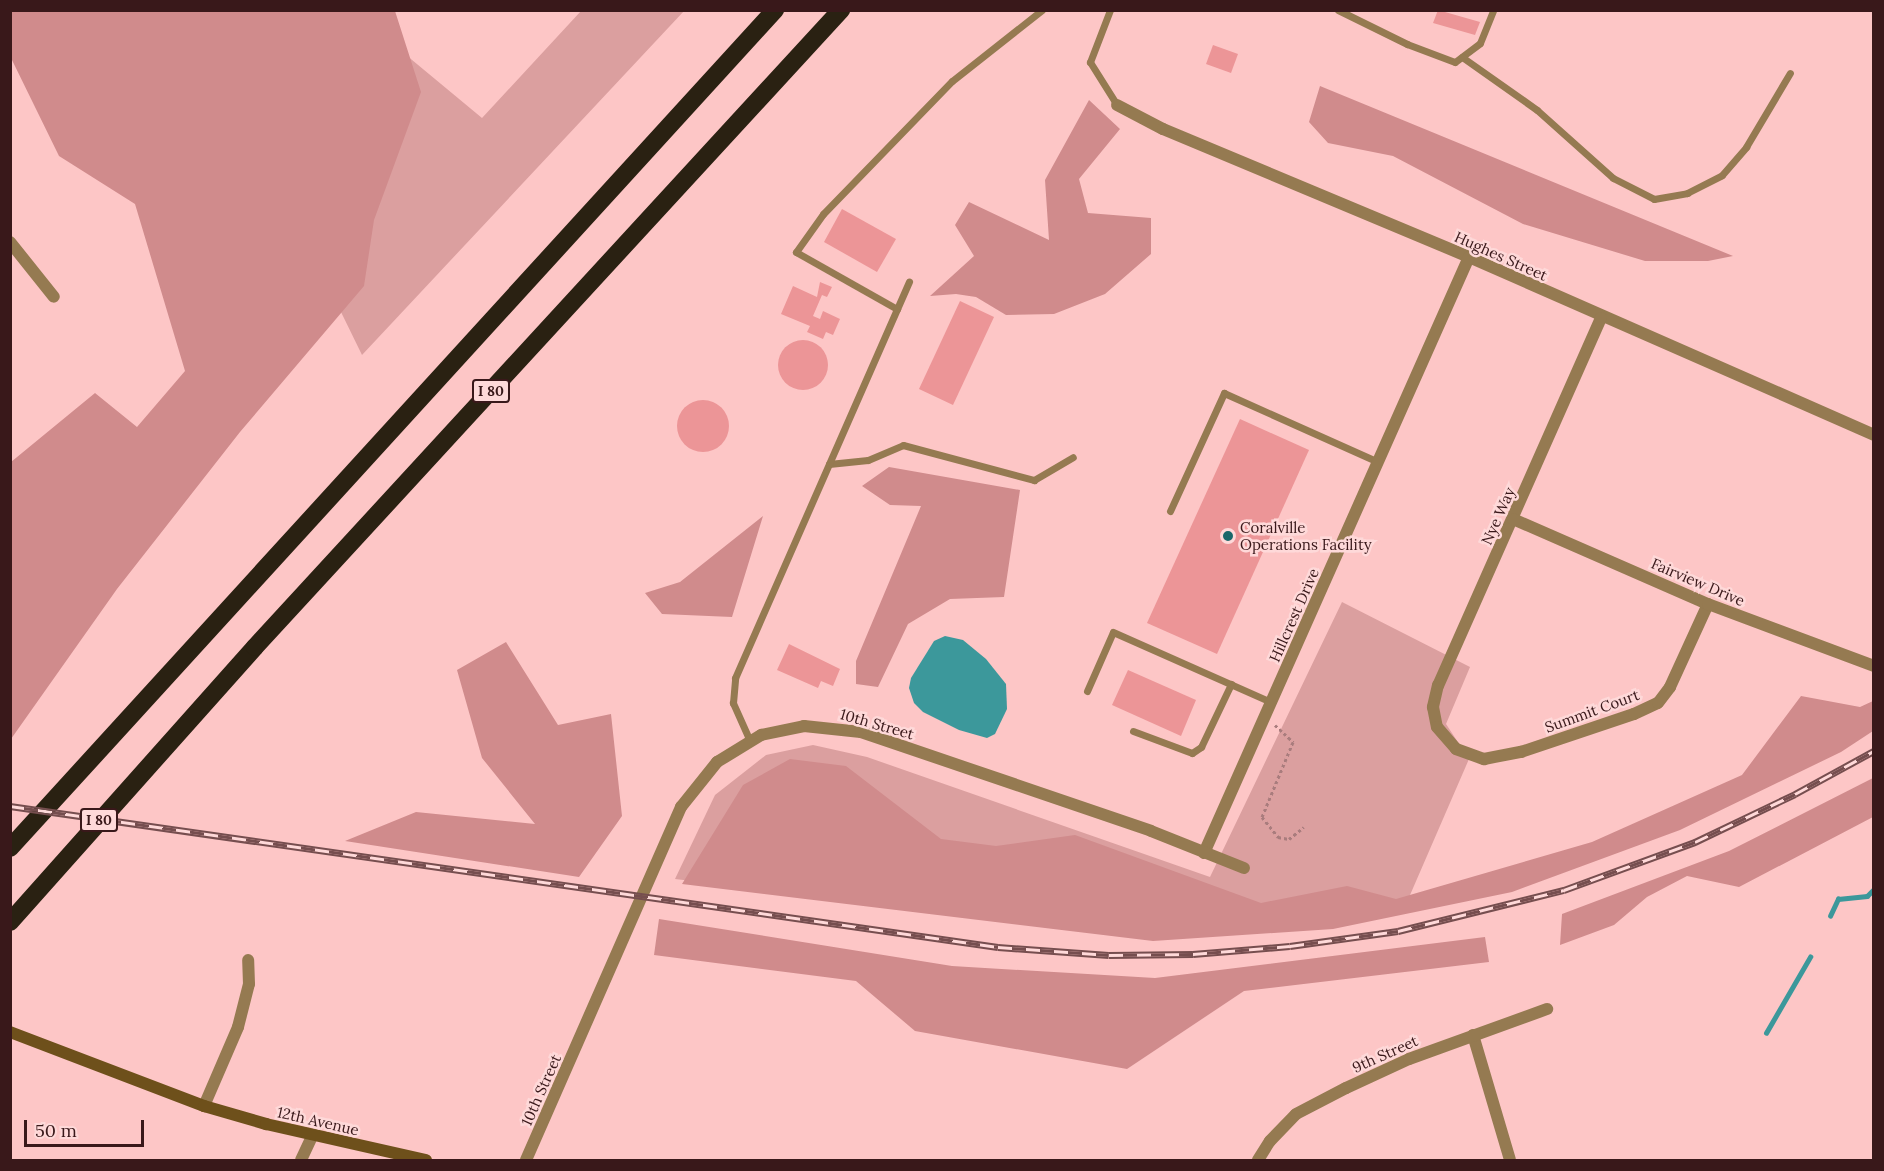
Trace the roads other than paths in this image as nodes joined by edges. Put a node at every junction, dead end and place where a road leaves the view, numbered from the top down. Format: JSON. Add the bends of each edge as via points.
{"nodes":[{"id":1,"x":775,"y":10,"type":"edge"},
{"id":2,"x":841,"y":10,"type":"edge"},
{"id":3,"x":1042,"y":10,"type":"edge"},
{"id":4,"x":1110,"y":10,"type":"edge"},
{"id":5,"x":1338,"y":10,"type":"edge"},
{"id":6,"x":1493,"y":10,"type":"edge"},
{"id":7,"x":1462,"y":57,"type":"junction"},
{"id":8,"x":1790,"y":73,"type":"dead end"},
{"id":9,"x":1117,"y":105,"type":"joint"},
{"id":10,"x":10,"y":242,"type":"edge"},
{"id":11,"x":1469,"y":257,"type":"junction"},
{"id":12,"x":909,"y":281,"type":"dead end"},
{"id":13,"x":54,"y":297,"type":"dead end"},
{"id":14,"x":897,"y":309,"type":"junction"},
{"id":15,"x":1601,"y":318,"type":"junction"},
{"id":16,"x":1874,"y":435,"type":"edge"},
{"id":17,"x":1073,"y":457,"type":"dead end"},
{"id":18,"x":1378,"y":462,"type":"junction"},
{"id":19,"x":829,"y":464,"type":"junction"},
{"id":20,"x":1170,"y":511,"type":"dead end"},
{"id":21,"x":1513,"y":519,"type":"junction"},
{"id":22,"x":1708,"y":604,"type":"junction"},
{"id":23,"x":1874,"y":666,"type":"edge"},
{"id":24,"x":1230,"y":684,"type":"junction"},
{"id":25,"x":1087,"y":691,"type":"dead end"},
{"id":26,"x":1271,"y":702,"type":"junction"},
{"id":27,"x":1437,"y":727,"type":"joint"},
{"id":28,"x":1133,"y":731,"type":"dead end"},
{"id":29,"x":750,"y":741,"type":"junction"},
{"id":30,"x":10,"y":848,"type":"edge"},
{"id":31,"x":1204,"y":853,"type":"junction"},
{"id":32,"x":1244,"y":868,"type":"dead end"},
{"id":33,"x":10,"y":922,"type":"edge"},
{"id":34,"x":248,"y":960,"type":"dead end"},
{"id":35,"x":1547,"y":1009,"type":"dead end"},
{"id":36,"x":10,"y":1032,"type":"edge"},
{"id":37,"x":1473,"y":1035,"type":"junction"},
{"id":38,"x":204,"y":1106,"type":"junction"},
{"id":39,"x":312,"y":1136,"type":"junction"},
{"id":40,"x":301,"y":1161,"type":"edge"},
{"id":41,"x":426,"y":1161,"type":"edge"},
{"id":42,"x":526,"y":1161,"type":"edge"},
{"id":43,"x":1258,"y":1161,"type":"edge"},
{"id":44,"x":1510,"y":1161,"type":"edge"}],
"edges":[{"from":1,"to":30,"type":"highway"},
{"from":2,"to":33,"type":"highway","number":"I 80","via":[[142,772]]},
{"from":3,"to":14,"type":"lane","via":[[952,81],[823,214],[796,252]]},
{"from":4,"to":9,"type":"lane","via":[[1090,62]]},
{"from":5,"to":7,"type":"lane","via":[[1426,52],[1455,62]]},
{"from":6,"to":7,"type":"lane","via":[[1480,43]]},
{"from":7,"to":8,"type":"lane","via":[[1538,110],[1613,178],[1654,198],[1687,193],[1722,175],[1746,147]]},
{"from":9,"to":11,"type":"street","name":"Hughes Street","via":[[1163,129]]},
{"from":10,"to":13,"type":"street"},
{"from":11,"to":15,"type":"street","name":"Hughes Street"},
{"from":11,"to":18,"type":"street","name":"Hillcrest Drive"},
{"from":12,"to":14,"type":"lane"},
{"from":14,"to":19,"type":"lane"},
{"from":15,"to":16,"type":"street","name":"Hughes Street"},
{"from":15,"to":21,"type":"street","name":"Nye Way"},
{"from":17,"to":19,"type":"lane","via":[[1034,480],[903,445],[868,460]]},
{"from":18,"to":20,"type":"lane","via":[[1224,393]]},
{"from":18,"to":26,"type":"street","name":"Hillcrest Drive"},
{"from":19,"to":29,"type":"lane","via":[[735,678],[733,702]]},
{"from":21,"to":22,"type":"street","name":"Fairview Drive"},
{"from":21,"to":27,"type":"street","name":"Nye Way","via":[[1438,685],[1433,707]]},
{"from":22,"to":23,"type":"street","name":"Fairview Drive"},
{"from":22,"to":27,"type":"street","name":"Summit Court","via":[[1670,687],[1658,703],[1634,714],[1521,752],[1484,759],[1456,749]]},
{"from":24,"to":25,"type":"lane","via":[[1113,632]]},
{"from":24,"to":26,"type":"lane"},
{"from":24,"to":28,"type":"lane","via":[[1201,747],[1192,753]]},
{"from":26,"to":31,"type":"street","name":"Hillcrest Drive"},
{"from":29,"to":31,"type":"street","name":"10th Street","via":[[784,728],[804,726],[861,732]]},
{"from":29,"to":42,"type":"street","name":"10th Street","via":[[717,762],[681,807]]},
{"from":31,"to":32,"type":"street","name":"10th Street"},
{"from":34,"to":38,"type":"street","via":[[249,984],[238,1027]]},
{"from":35,"to":37,"type":"street","name":"9th Street"},
{"from":36,"to":38,"type":"main road","name":"12th Avenue"},
{"from":37,"to":43,"type":"street","name":"9th Street","via":[[1409,1059],[1296,1114],[1270,1141]]},
{"from":37,"to":44,"type":"street"},
{"from":38,"to":39,"type":"main road","name":"12th Avenue"},
{"from":39,"to":40,"type":"street"},
{"from":39,"to":41,"type":"main road","name":"12th Avenue"}]}
